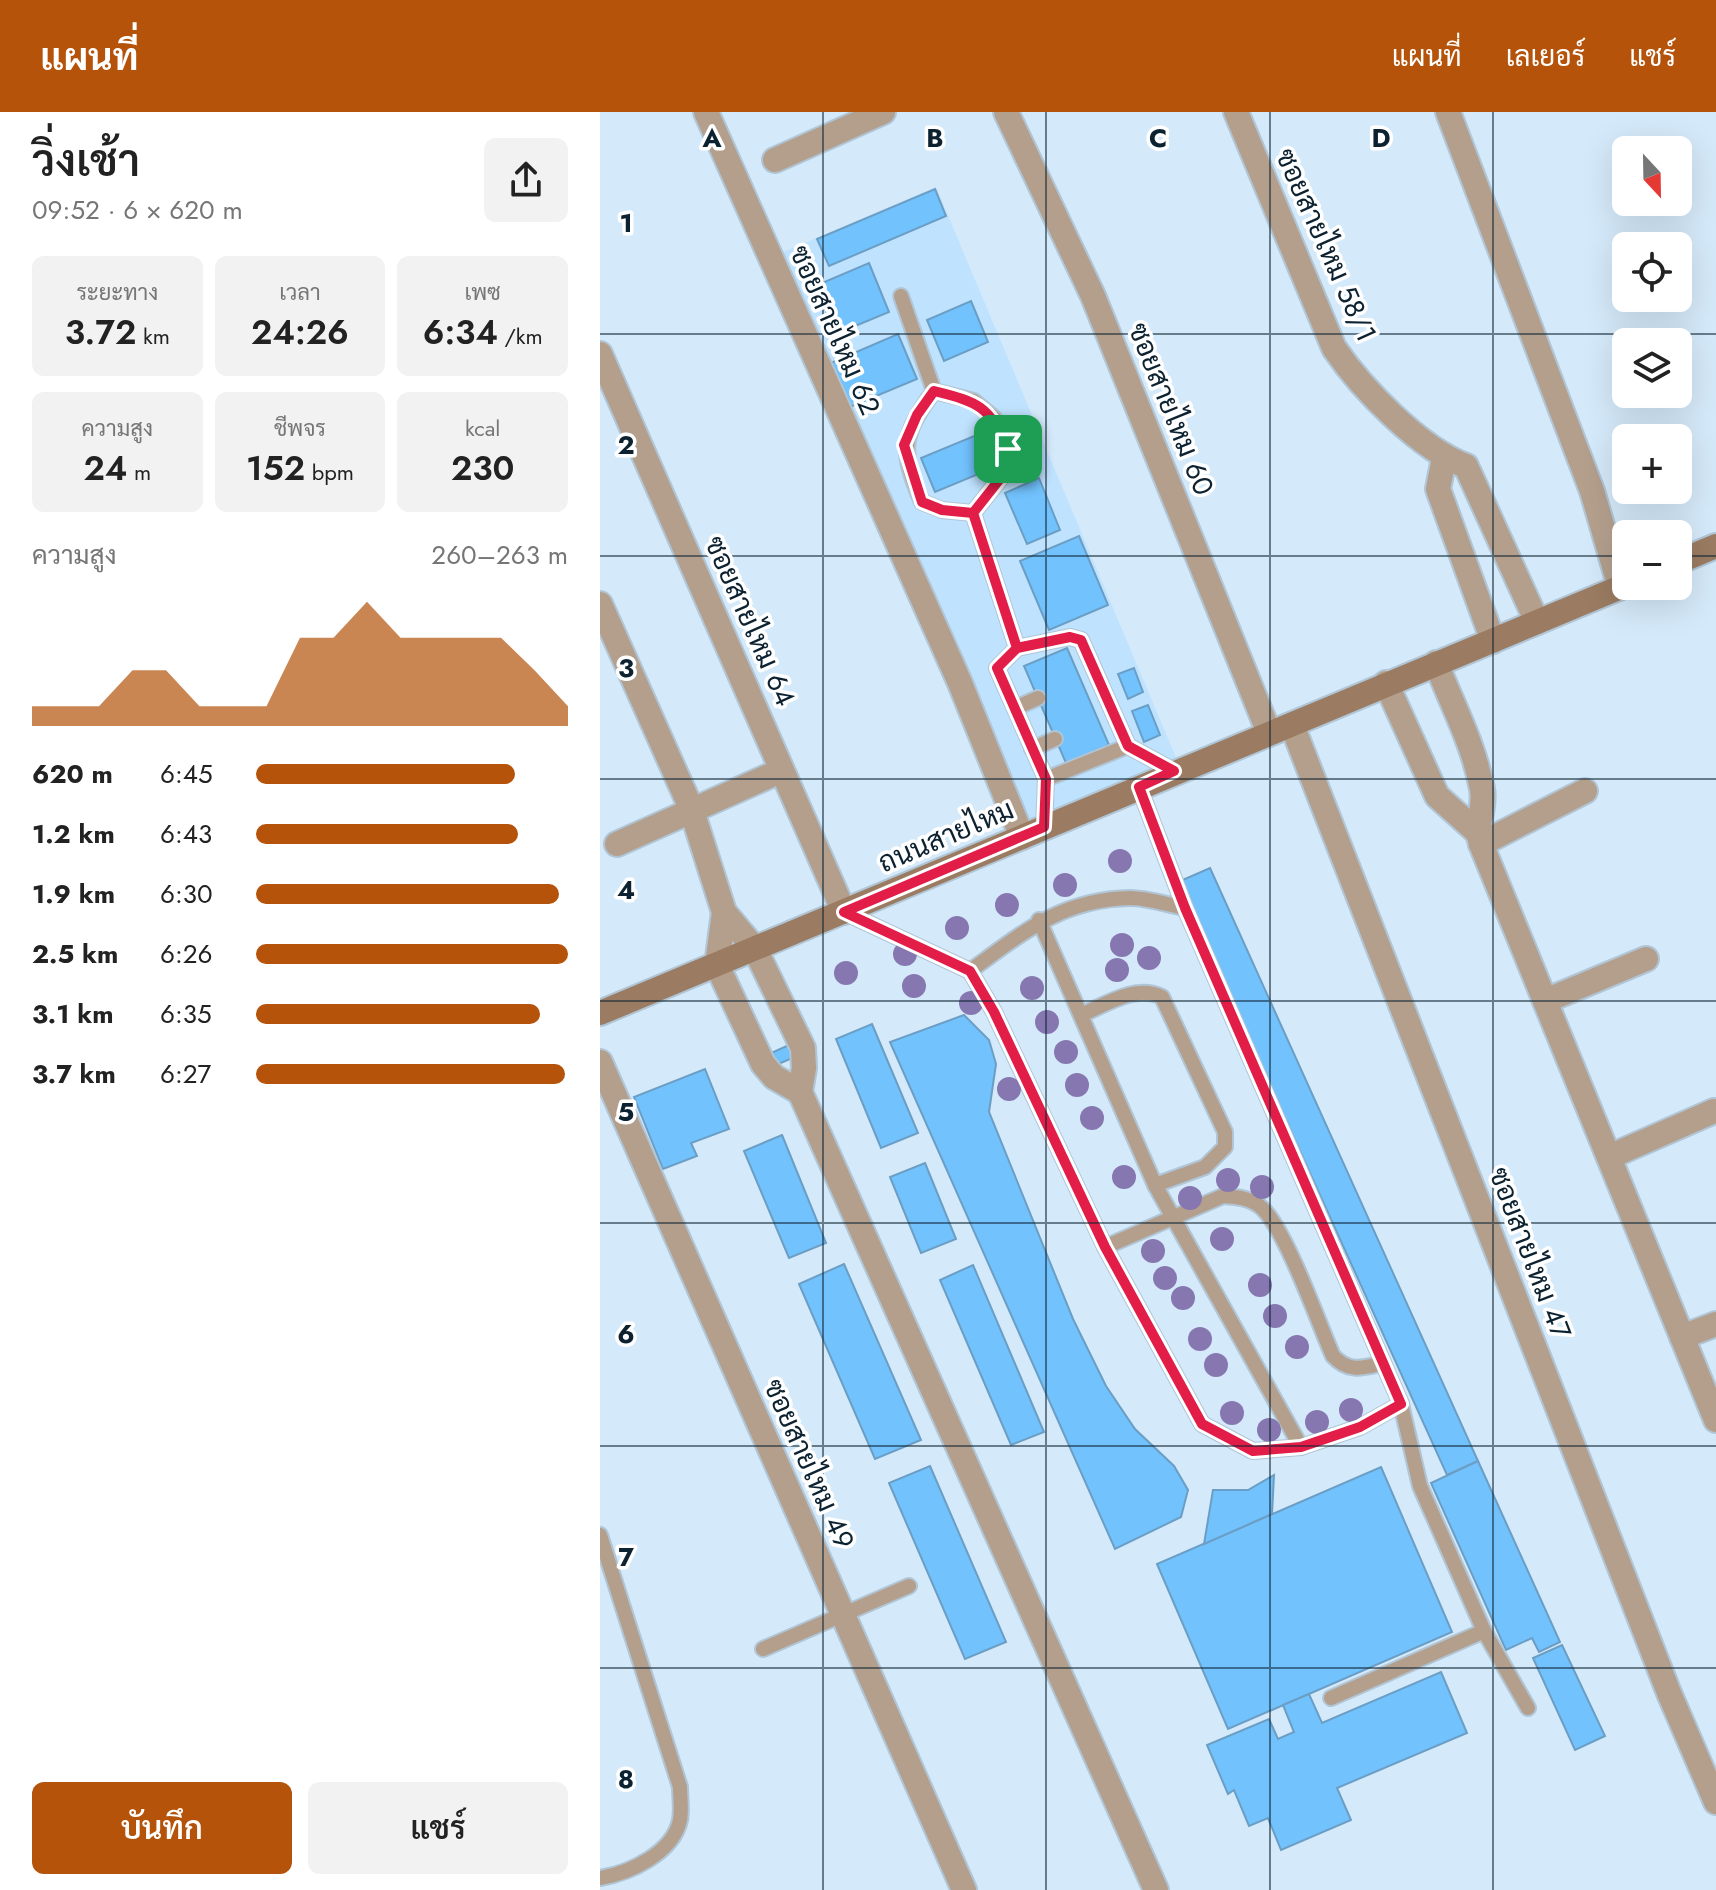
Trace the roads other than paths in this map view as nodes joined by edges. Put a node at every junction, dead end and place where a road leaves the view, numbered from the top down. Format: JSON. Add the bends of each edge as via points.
{"nodes":[{"id":1,"x":706,"y":112,"type":"edge"},
{"id":2,"x":883,"y":112,"type":"edge"},
{"id":3,"x":1006,"y":112,"type":"edge"},
{"id":4,"x":1236,"y":112,"type":"edge"},
{"id":5,"x":1448,"y":112,"type":"edge"},
{"id":6,"x":775,"y":160,"type":"dead end"},
{"id":7,"x":901,"y":296,"type":"dead end"},
{"id":8,"x":600,"y":354,"type":"edge"},
{"id":9,"x":934,"y":391,"type":"junction"},
{"id":10,"x":1444,"y":458,"type":"junction"},
{"id":11,"x":973,"y":513,"type":"junction"},
{"id":12,"x":1716,"y":546,"type":"edge"},
{"id":13,"x":1612,"y":552,"type":"edge"},
{"id":14,"x":1692,"y":556,"type":"edge"},
{"id":15,"x":1612,"y":591,"type":"edge"},
{"id":16,"x":600,"y":604,"type":"edge"},
{"id":17,"x":1537,"y":622,"type":"junction"},
{"id":18,"x":1493,"y":641,"type":"junction"},
{"id":19,"x":1017,"y":648,"type":"junction"},
{"id":20,"x":1436,"y":663,"type":"junction"},
{"id":21,"x":1096,"y":674,"type":"junction"},
{"id":22,"x":1081,"y":681,"type":"dead end"},
{"id":23,"x":1386,"y":683,"type":"junction"},
{"id":24,"x":1038,"y":698,"type":"dead end"},
{"id":25,"x":1015,"y":708,"type":"junction"},
{"id":26,"x":1114,"y":715,"type":"junction"},
{"id":27,"x":1099,"y":721,"type":"dead end"},
{"id":28,"x":1280,"y":729,"type":"junction"},
{"id":29,"x":1055,"y":739,"type":"dead end"},
{"id":30,"x":1128,"y":746,"type":"junction"},
{"id":31,"x":1032,"y":749,"type":"junction"},
{"id":32,"x":1174,"y":771,"type":"junction"},
{"id":33,"x":769,"y":776,"type":"dead end"},
{"id":34,"x":1046,"y":779,"type":"junction"},
{"id":35,"x":1139,"y":787,"type":"junction"},
{"id":36,"x":1585,"y":791,"type":"dead end"},
{"id":37,"x":691,"y":808,"type":"junction"},
{"id":38,"x":1033,"y":832,"type":"junction"},
{"id":39,"x":1479,"y":838,"type":"junction"},
{"id":40,"x":617,"y":844,"type":"dead end"},
{"id":41,"x":1185,"y":908,"type":"junction"},
{"id":42,"x":724,"y":912,"type":"junction"},
{"id":43,"x":844,"y":912,"type":"junction"},
{"id":44,"x":1039,"y":920,"type":"junction"},
{"id":45,"x":755,"y":949,"type":"junction"},
{"id":46,"x":1646,"y":959,"type":"dead end"},
{"id":47,"x":717,"y":965,"type":"junction"},
{"id":48,"x":970,"y":971,"type":"junction"},
{"id":49,"x":1545,"y":1001,"type":"junction"},
{"id":50,"x":601,"y":1013,"type":"edge"},
{"id":51,"x":1081,"y":1015,"type":"junction"},
{"id":52,"x":600,"y":1062,"type":"edge"},
{"id":53,"x":800,"y":1092,"type":"junction"},
{"id":54,"x":1714,"y":1111,"type":"dead end"},
{"id":55,"x":1609,"y":1157,"type":"junction"},
{"id":56,"x":1155,"y":1185,"type":"junction"},
{"id":57,"x":1173,"y":1219,"type":"junction"},
{"id":58,"x":1105,"y":1247,"type":"junction"},
{"id":59,"x":1716,"y":1324,"type":"edge"},
{"id":60,"x":1682,"y":1337,"type":"junction"},
{"id":61,"x":1383,"y":1363,"type":"junction"},
{"id":62,"x":1401,"y":1404,"type":"junction"},
{"id":63,"x":1716,"y":1420,"type":"edge"},
{"id":64,"x":1301,"y":1447,"type":"junction"},
{"id":65,"x":600,"y":1535,"type":"edge"},
{"id":66,"x":909,"y":1586,"type":"dead end"},
{"id":67,"x":841,"y":1613,"type":"junction"},
{"id":68,"x":1484,"y":1631,"type":"junction"},
{"id":69,"x":763,"y":1649,"type":"dead end"},
{"id":70,"x":1331,"y":1698,"type":"dead end"},
{"id":71,"x":1528,"y":1708,"type":"dead end"},
{"id":72,"x":1716,"y":1802,"type":"edge"},
{"id":73,"x":600,"y":1878,"type":"edge"},
{"id":74,"x":964,"y":1890,"type":"edge"},
{"id":75,"x":1156,"y":1890,"type":"edge"}],
"edges":[{"from":1,"to":38,"type":"street","name":"ซอยสายไหม 62","via":[[960,683]]},
{"from":2,"to":6,"type":"street"},
{"from":3,"to":28,"type":"street","name":"ซอยสายไหม 60","via":[[1093,296]]},
{"from":4,"to":10,"type":"street","name":"ซอยสายไหม 58/1","via":[[1334,348],[1348,368]]},
{"from":5,"to":13,"type":"street"},
{"from":7,"to":9,"type":"lane"},
{"from":8,"to":43,"type":"street","name":"ซอยสายไหม 64"},
{"from":9,"to":11,"type":"lane","via":[[904,445],[911,477],[922,502]]},
{"from":9,"to":11,"type":"lane","via":[[974,401],[994,418],[1008,449],[1007,470]]},
{"from":10,"to":17,"type":"street","name":"ซอยสายไหม 58/1","via":[[1466,466]]},
{"from":10,"to":18,"type":"street","via":[[1438,489]]},
{"from":11,"to":19,"type":"lane"},
{"from":12,"to":14,"type":"main road"},
{"from":15,"to":17,"type":"main road","name":"ถนนสายไหม"},
{"from":16,"to":37,"type":"street"},
{"from":17,"to":18,"type":"main road","name":"ถนนสายไหม"},
{"from":18,"to":20,"type":"main road","name":"ถนนสายไหม"},
{"from":19,"to":21,"type":"lane","via":[[1070,637],[1081,640]]},
{"from":19,"to":25,"type":"lane","via":[[997,668]]},
{"from":20,"to":23,"type":"main road","name":"ถนนสายไหม"},
{"from":20,"to":39,"type":"street","via":[[1477,765],[1483,796]]},
{"from":21,"to":22,"type":"lane"},
{"from":21,"to":26,"type":"lane"},
{"from":23,"to":28,"type":"main road","name":"ถนนสายไหม"},
{"from":23,"to":39,"type":"street","via":[[1437,796]]},
{"from":24,"to":25,"type":"lane"},
{"from":25,"to":31,"type":"lane"},
{"from":26,"to":27,"type":"lane"},
{"from":26,"to":30,"type":"lane"},
{"from":28,"to":32,"type":"main road","name":"ถนนสายไหม"},
{"from":28,"to":72,"type":"street","name":"ซอยสายไหม 47"},
{"from":29,"to":31,"type":"lane"},
{"from":30,"to":32,"type":"lane"},
{"from":30,"to":34,"type":"lane"},
{"from":31,"to":34,"type":"lane"},
{"from":32,"to":35,"type":"main road","name":"ถนนสายไหม"},
{"from":33,"to":37,"type":"street"},
{"from":34,"to":38,"type":"lane"},
{"from":35,"to":38,"type":"main road","name":"ถนนสายไหม"},
{"from":35,"to":41,"type":"lane"},
{"from":36,"to":39,"type":"street"},
{"from":37,"to":40,"type":"street"},
{"from":37,"to":42,"type":"street"},
{"from":38,"to":43,"type":"main road","name":"ถนนสายไหม"},
{"from":39,"to":49,"type":"street"},
{"from":41,"to":44,"type":"lane","via":[[1133,898],[1089,902]]},
{"from":41,"to":61,"type":"lane"},
{"from":42,"to":45,"type":"street"},
{"from":42,"to":47,"type":"street"},
{"from":43,"to":45,"type":"main road","name":"ถนนสายไหม"},
{"from":43,"to":48,"type":"lane"},
{"from":44,"to":48,"type":"lane"},
{"from":44,"to":51,"type":"lane"},
{"from":45,"to":47,"type":"main road","name":"ถนนสายไหม"},
{"from":45,"to":53,"type":"street","via":[[803,1048]]},
{"from":46,"to":49,"type":"street"},
{"from":47,"to":50,"type":"main road","name":"ถนนสายไหม"},
{"from":47,"to":53,"type":"street","via":[[763,1064]]},
{"from":48,"to":58,"type":"lane"},
{"from":49,"to":55,"type":"street"},
{"from":51,"to":56,"type":"lane"},
{"from":51,"to":56,"type":"lane","via":[[1134,992],[1162,997],[1225,1132],[1225,1147],[1215,1160]]},
{"from":52,"to":67,"type":"street","name":"ซอยสายไหม 49"},
{"from":53,"to":75,"type":"street"},
{"from":54,"to":55,"type":"street"},
{"from":55,"to":60,"type":"street"},
{"from":56,"to":57,"type":"lane"},
{"from":57,"to":58,"type":"lane"},
{"from":57,"to":61,"type":"lane","via":[[1223,1196],[1244,1197],[1263,1209],[1333,1356],[1354,1370]]},
{"from":57,"to":64,"type":"lane"},
{"from":58,"to":64,"type":"lane","via":[[1202,1424],[1253,1451]]},
{"from":59,"to":60,"type":"street"},
{"from":60,"to":63,"type":"street"},
{"from":61,"to":62,"type":"lane"},
{"from":62,"to":64,"type":"lane","via":[[1360,1427]]},
{"from":62,"to":68,"type":"lane","via":[[1420,1486]]},
{"from":65,"to":73,"type":"lane","via":[[680,1787],[680,1822],[660,1852]]},
{"from":66,"to":67,"type":"lane"},
{"from":67,"to":69,"type":"lane"},
{"from":67,"to":74,"type":"street","name":"ซอยสายไหม 49"},
{"from":68,"to":70,"type":"lane"},
{"from":68,"to":71,"type":"lane"}]}
